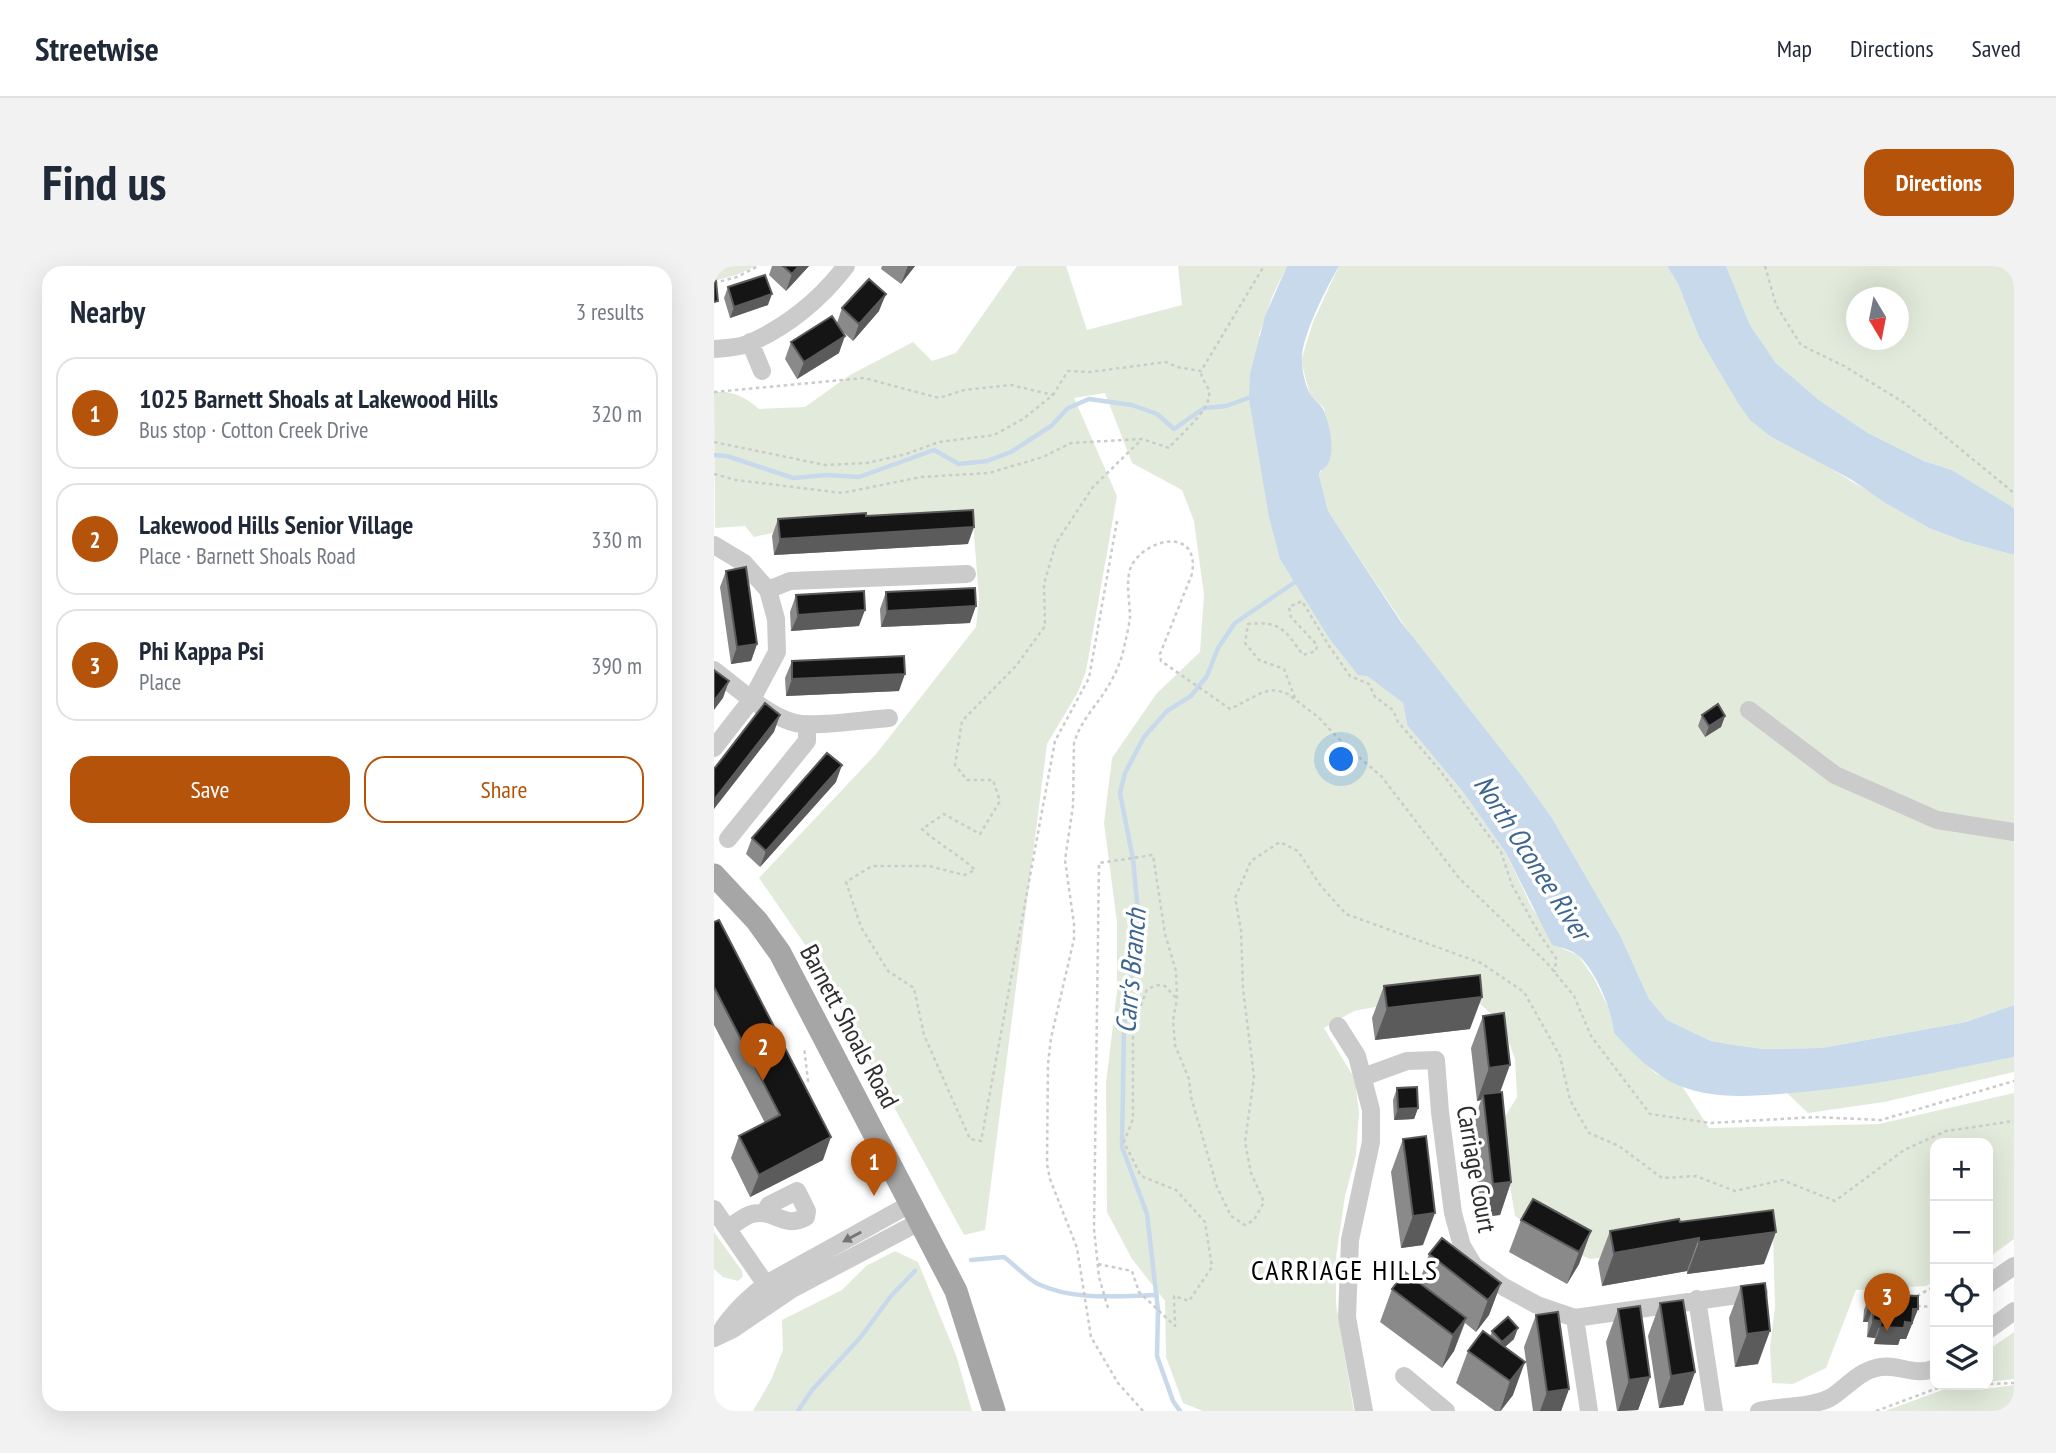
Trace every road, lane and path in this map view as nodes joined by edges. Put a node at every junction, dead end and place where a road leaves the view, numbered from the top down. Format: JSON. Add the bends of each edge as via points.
{"nodes":[{"id":1,"x":758,"y":266,"type":"edge"},
{"id":2,"x":846,"y":266,"type":"edge"},
{"id":3,"x":1264,"y":266,"type":"edge"},
{"id":4,"x":1765,"y":266,"type":"edge"},
{"id":5,"x":714,"y":283,"type":"edge"},
{"id":6,"x":750,"y":342,"type":"junction"},
{"id":7,"x":714,"y":349,"type":"edge"},
{"id":8,"x":762,"y":371,"type":"dead end"},
{"id":9,"x":1201,"y":371,"type":"junction"},
{"id":10,"x":714,"y":392,"type":"edge"},
{"id":11,"x":1053,"y":395,"type":"junction"},
{"id":12,"x":1142,"y":439,"type":"junction"},
{"id":13,"x":714,"y":442,"type":"edge"},
{"id":14,"x":714,"y":474,"type":"edge"},
{"id":15,"x":2014,"y":493,"type":"edge"},
{"id":16,"x":1117,"y":521,"type":"dead end"},
{"id":17,"x":714,"y":545,"type":"edge"},
{"id":18,"x":967,"y":574,"type":"dead end"},
{"id":19,"x":768,"y":590,"type":"junction"},
{"id":20,"x":714,"y":670,"type":"edge"},
{"id":21,"x":752,"y":699,"type":"junction"},
{"id":22,"x":1295,"y":699,"type":"junction"},
{"id":23,"x":1749,"y":710,"type":"dead end"},
{"id":24,"x":889,"y":718,"type":"dead end"},
{"id":25,"x":807,"y":724,"type":"junction"},
{"id":26,"x":714,"y":748,"type":"edge"},
{"id":27,"x":2014,"y":832,"type":"edge"},
{"id":28,"x":728,"y":839,"type":"dead end"},
{"id":29,"x":714,"y":875,"type":"edge"},
{"id":30,"x":1555,"y":972,"type":"junction"},
{"id":31,"x":1177,"y":999,"type":"junction"},
{"id":32,"x":1338,"y":1026,"type":"dead end"},
{"id":33,"x":804,"y":1047,"type":"dead end"},
{"id":34,"x":1363,"y":1077,"type":"junction"},
{"id":35,"x":2014,"y":1081,"type":"edge"},
{"id":36,"x":801,"y":1084,"type":"edge"},
{"id":37,"x":2014,"y":1121,"type":"edge"},
{"id":38,"x":714,"y":1209,"type":"edge"},
{"id":39,"x":916,"y":1212,"type":"junction"},
{"id":40,"x":764,"y":1213,"type":"dead end"},
{"id":41,"x":728,"y":1228,"type":"junction"},
{"id":42,"x":1097,"y":1264,"type":"junction"},
{"id":43,"x":2014,"y":1266,"type":"edge"},
{"id":44,"x":1993,"y":1281,"type":"edge"},
{"id":45,"x":1930,"y":1289,"type":"edge"},
{"id":46,"x":1764,"y":1291,"type":"edge"},
{"id":47,"x":771,"y":1292,"type":"junction"},
{"id":48,"x":1698,"y":1298,"type":"junction"},
{"id":49,"x":1915,"y":1306,"type":"junction"},
{"id":50,"x":1930,"y":1307,"type":"edge"},
{"id":51,"x":1108,"y":1308,"type":"dead end"},
{"id":52,"x":1914,"y":1311,"type":"edge"},
{"id":53,"x":2014,"y":1311,"type":"edge"},
{"id":54,"x":1575,"y":1318,"type":"junction"},
{"id":55,"x":1992,"y":1327,"type":"edge"},
{"id":56,"x":717,"y":1337,"type":"edge"},
{"id":57,"x":1930,"y":1369,"type":"edge"},
{"id":58,"x":1404,"y":1376,"type":"dead end"},
{"id":59,"x":2014,"y":1383,"type":"edge"},
{"id":60,"x":1993,"y":1384,"type":"edge"},
{"id":61,"x":1932,"y":1390,"type":"edge"},
{"id":62,"x":994,"y":1411,"type":"edge"},
{"id":63,"x":1143,"y":1411,"type":"edge"},
{"id":64,"x":1364,"y":1411,"type":"edge"},
{"id":65,"x":1446,"y":1411,"type":"edge"},
{"id":66,"x":1589,"y":1411,"type":"edge"},
{"id":67,"x":1714,"y":1411,"type":"edge"},
{"id":68,"x":1759,"y":1411,"type":"edge"},
{"id":69,"x":1875,"y":1411,"type":"edge"}],
"edges":[{"from":1,"to":5,"type":"path"},
{"from":2,"to":6,"type":"street","via":[[832,285],[791,320]]},
{"from":3,"to":9,"type":"path"},
{"from":4,"to":15,"type":"path","via":[[1776,305],[1801,345],[1903,402]]},
{"from":6,"to":7,"type":"street"},
{"from":6,"to":8,"type":"street"},
{"from":9,"to":11,"type":"path","via":[[1166,362],[1068,371]]},
{"from":9,"to":12,"type":"path","via":[[1209,393],[1199,416],[1169,448]]},
{"from":10,"to":11,"type":"path","via":[[864,379],[939,398],[1011,385]]},
{"from":11,"to":13,"type":"path","via":[[993,436],[939,442],[867,463],[825,465]]},
{"from":12,"to":14,"type":"path","via":[[1070,443],[1043,457],[989,473],[921,477],[842,493]]},
{"from":12,"to":16,"type":"path","via":[[1093,487],[1056,543],[1044,584],[1045,626],[1016,666],[962,721],[955,765],[967,780],[993,780],[1000,801],[980,834],[944,814],[922,830],[975,870],[964,875],[929,866],[872,866],[846,882],[861,927],[888,971],[914,988],[924,1035],[970,1139],[981,1141],[1055,741],[1089,678]]},
{"from":17,"to":19,"type":"street","via":[[744,563]]},
{"from":18,"to":19,"type":"street","via":[[790,581]]},
{"from":19,"to":21,"type":"street","via":[[776,619],[777,652]]},
{"from":20,"to":21,"type":"street"},
{"from":21,"to":25,"type":"street","via":[[781,717]]},
{"from":21,"to":26,"type":"street"},
{"from":22,"to":30,"type":"path","via":[[1382,777],[1459,878]]},
{"from":22,"to":30,"type":"path","via":[[1284,669],[1259,660],[1245,643],[1248,624],[1268,622],[1284,628],[1303,655],[1316,651],[1317,645],[1291,617],[1289,607],[1302,601],[1350,676],[1369,684],[1375,696],[1393,710],[1501,852],[1512,885],[1556,958]]},
{"from":22,"to":63,"type":"path","via":[[1276,690],[1230,709],[1161,661],[1194,563],[1185,546],[1168,540],[1154,545],[1132,564],[1130,620],[1120,664],[1074,743],[1073,806],[1065,860],[1074,939],[1051,1038],[1046,1152],[1050,1179],[1077,1248],[1091,1337],[1118,1383]]},
{"from":23,"to":27,"type":"street","via":[[1835,775],[1937,820]]},
{"from":24,"to":25,"type":"street"},
{"from":25,"to":28,"type":"street","via":[[807,741]]},
{"from":29,"to":39,"type":"main road","name":"Barnett Shoals Road","via":[[780,953]]},
{"from":30,"to":35,"type":"path","via":[[1574,996],[1591,1036],[1650,1114],[1711,1123],[1815,1117],[1881,1120]]},
{"from":31,"to":37,"type":"path","via":[[1175,1045],[1189,1079],[1217,1187],[1231,1216],[1245,1225],[1254,1220],[1264,1202],[1251,1173],[1245,1142],[1254,1077],[1235,898],[1251,861],[1280,842],[1298,851],[1320,886],[1346,914],[1481,963],[1524,992],[1560,1056],[1570,1100],[1590,1133],[1619,1146],[1661,1178],[1696,1176],[1735,1191],[1782,1180],[1835,1201],[1904,1150],[1946,1131]]},
{"from":31,"to":42,"type":"path","via":[[1165,986],[1147,989],[1133,1027],[1133,1119],[1124,1142],[1142,1176],[1176,1190],[1205,1222],[1212,1267],[1189,1301],[1174,1296],[1175,1326],[1139,1292],[1132,1271]]},
{"from":31,"to":42,"type":"path","via":[[1176,971],[1165,934],[1153,855],[1099,863]]},
{"from":32,"to":34,"type":"street","via":[[1357,1056]]},
{"from":33,"to":36,"type":"path","via":[[808,1081]]},
{"from":34,"to":54,"type":"street","name":"Carriage Court","via":[[1407,1061],[1436,1060],[1452,1213],[1462,1245],[1474,1266],[1504,1287],[1536,1305]]},
{"from":34,"to":64,"type":"street","via":[[1371,1110],[1371,1142],[1350,1240],[1347,1317]]},
{"from":38,"to":41,"type":"street"},
{"from":39,"to":47,"type":"street"},
{"from":39,"to":62,"type":"main road","name":"Barnett Shoals Road","via":[[956,1291]]},
{"from":40,"to":41,"type":"street","via":[[751,1214]]},
{"from":41,"to":47,"type":"street"},
{"from":42,"to":51,"type":"path"},
{"from":43,"to":44,"type":"street"},
{"from":45,"to":49,"type":"path","via":[[1915,1298]]},
{"from":46,"to":48,"type":"street","name":"Carriage Court"},
{"from":47,"to":56,"type":"street","via":[[745,1301]]},
{"from":48,"to":54,"type":"street","name":"Carriage Court"},
{"from":48,"to":67,"type":"street"},
{"from":49,"to":50,"type":"path"},
{"from":49,"to":52,"type":"path"},
{"from":53,"to":55,"type":"street"},
{"from":54,"to":66,"type":"street"},
{"from":57,"to":68,"type":"street","via":[[1917,1373],[1877,1367],[1828,1399]]},
{"from":58,"to":65,"type":"street"},
{"from":59,"to":60,"type":"path"},
{"from":61,"to":69,"type":"path"}]}
